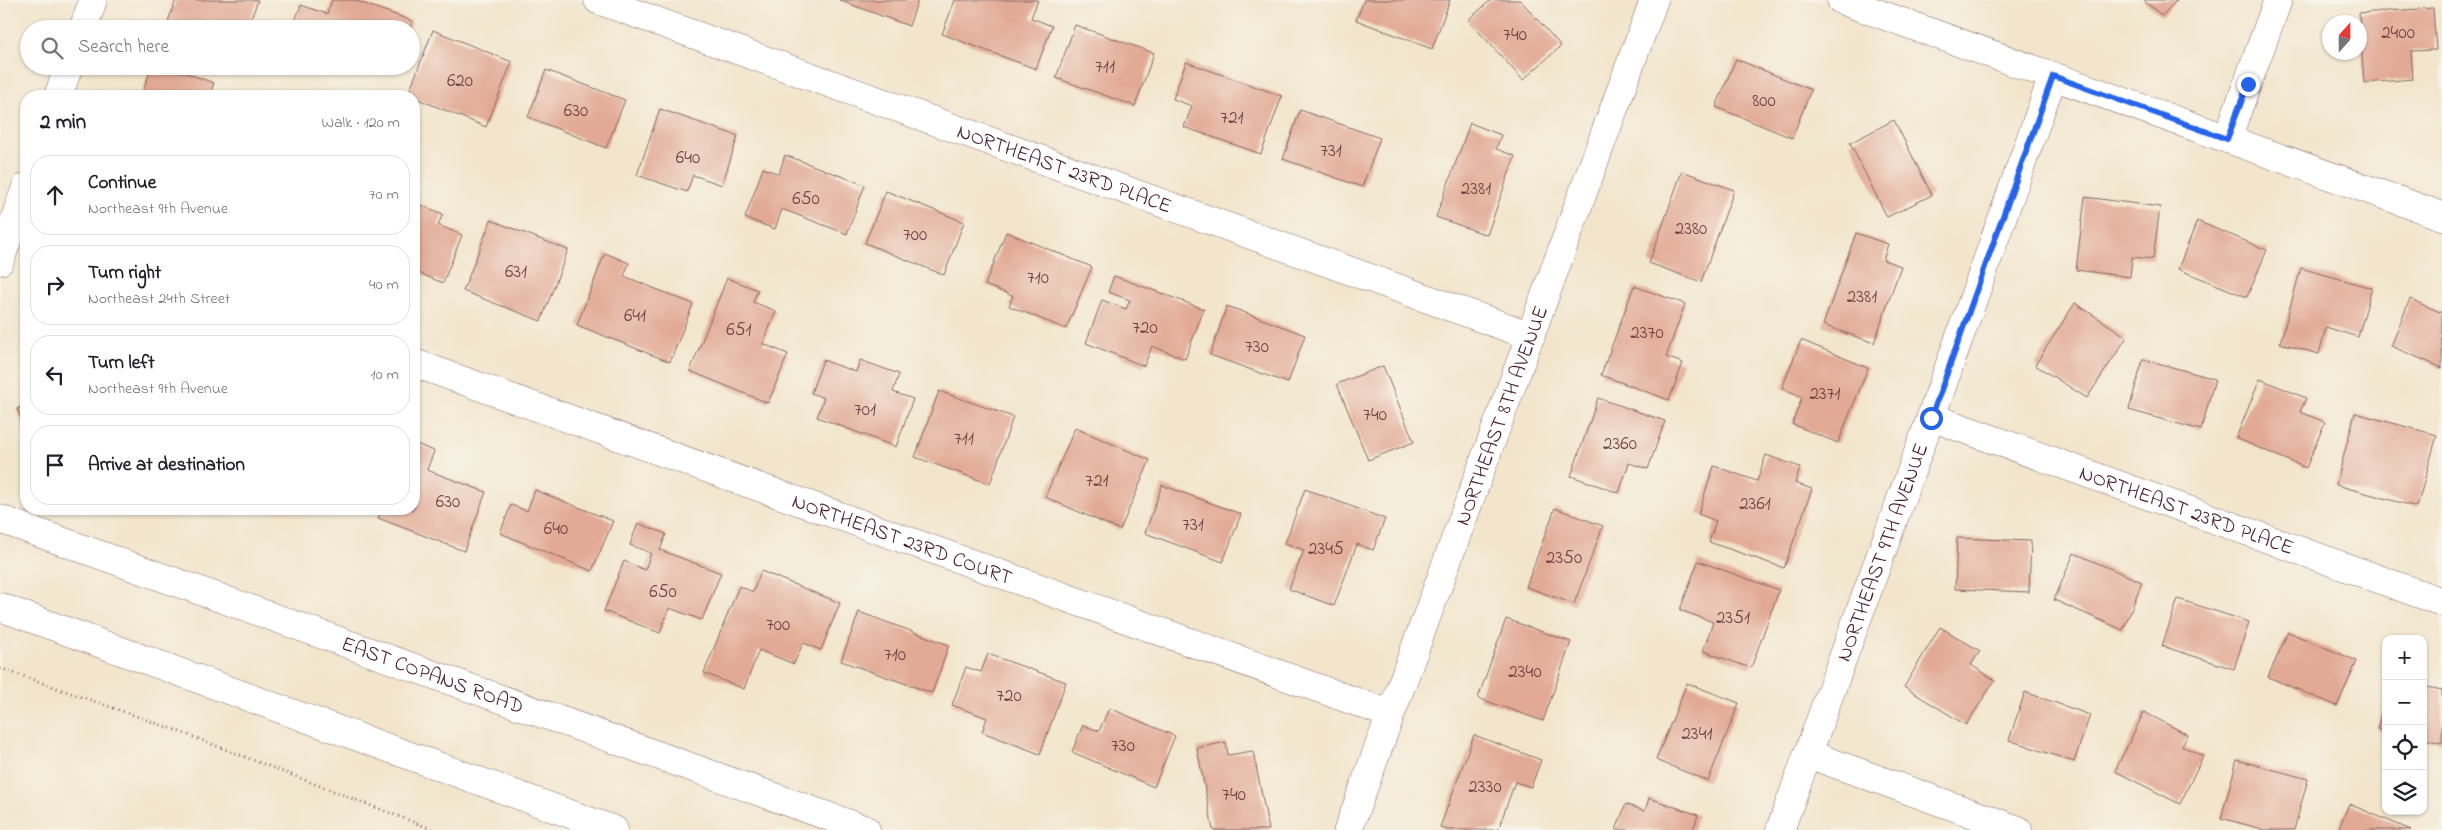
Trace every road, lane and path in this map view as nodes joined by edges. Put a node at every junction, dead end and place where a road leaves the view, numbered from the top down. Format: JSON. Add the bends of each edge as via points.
{"nodes":[{"id":1,"x":93,"y":0,"type":"edge"},
{"id":2,"x":598,"y":0,"type":"edge"},
{"id":3,"x":1654,"y":0,"type":"edge"},
{"id":4,"x":1841,"y":0,"type":"edge"},
{"id":5,"x":2278,"y":0,"type":"edge"},
{"id":6,"x":85,"y":20,"type":"edge"},
{"id":7,"x":66,"y":75,"type":"edge"},
{"id":8,"x":2053,"y":76,"type":"junction"},
{"id":9,"x":60,"y":90,"type":"edge"},
{"id":10,"x":2227,"y":139,"type":"junction"},
{"id":11,"x":2442,"y":216,"type":"edge"},
{"id":12,"x":20,"y":222,"type":"edge"},
{"id":13,"x":0,"y":261,"type":"edge"},
{"id":14,"x":1531,"y":336,"type":"junction"},
{"id":15,"x":420,"y":365,"type":"edge"},
{"id":16,"x":1931,"y":418,"type":"junction"},
{"id":17,"x":0,"y":519,"type":"edge"},
{"id":18,"x":2442,"y":602,"type":"edge"},
{"id":19,"x":0,"y":607,"type":"edge"},
{"id":20,"x":0,"y":668,"type":"edge"},
{"id":21,"x":1390,"y":714,"type":"junction"},
{"id":22,"x":1808,"y":754,"type":"junction"},
{"id":23,"x":434,"y":830,"type":"edge"},
{"id":24,"x":614,"y":830,"type":"edge"},
{"id":25,"x":866,"y":830,"type":"edge"},
{"id":26,"x":1348,"y":830,"type":"edge"},
{"id":27,"x":1780,"y":830,"type":"edge"},
{"id":28,"x":2018,"y":830,"type":"edge"}],
"edges":[{"from":1,"to":6,"type":"street"},
{"from":2,"to":14,"type":"street","name":"NORTHEAST 23RD PLACE"},
{"from":3,"to":14,"type":"street","name":"NORTHEAST 8TH AVENUE"},
{"from":4,"to":8,"type":"street"},
{"from":5,"to":10,"type":"street"},
{"from":7,"to":9,"type":"street"},
{"from":8,"to":10,"type":"street"},
{"from":8,"to":16,"type":"street","name":"NORTHEAST 9TH AVENUE"},
{"from":10,"to":11,"type":"street"},
{"from":12,"to":13,"type":"street"},
{"from":14,"to":21,"type":"street","name":"NORTHEAST 8TH AVENUE"},
{"from":15,"to":21,"type":"street","name":"NORTHEAST 23RD COURT"},
{"from":16,"to":18,"type":"street","name":"NORTHEAST 23RD PLACE"},
{"from":16,"to":22,"type":"street","name":"NORTHEAST 9TH AVENUE"},
{"from":17,"to":25,"type":"street","name":"EAST COPANS ROAD"},
{"from":19,"to":24,"type":"street"},
{"from":20,"to":23,"type":"path","via":[[170,728]]},
{"from":21,"to":26,"type":"street","name":"NORTHEAST 8TH AVENUE"},
{"from":22,"to":27,"type":"street","name":"NORTHEAST 9TH AVENUE"},
{"from":22,"to":28,"type":"street"}]}
